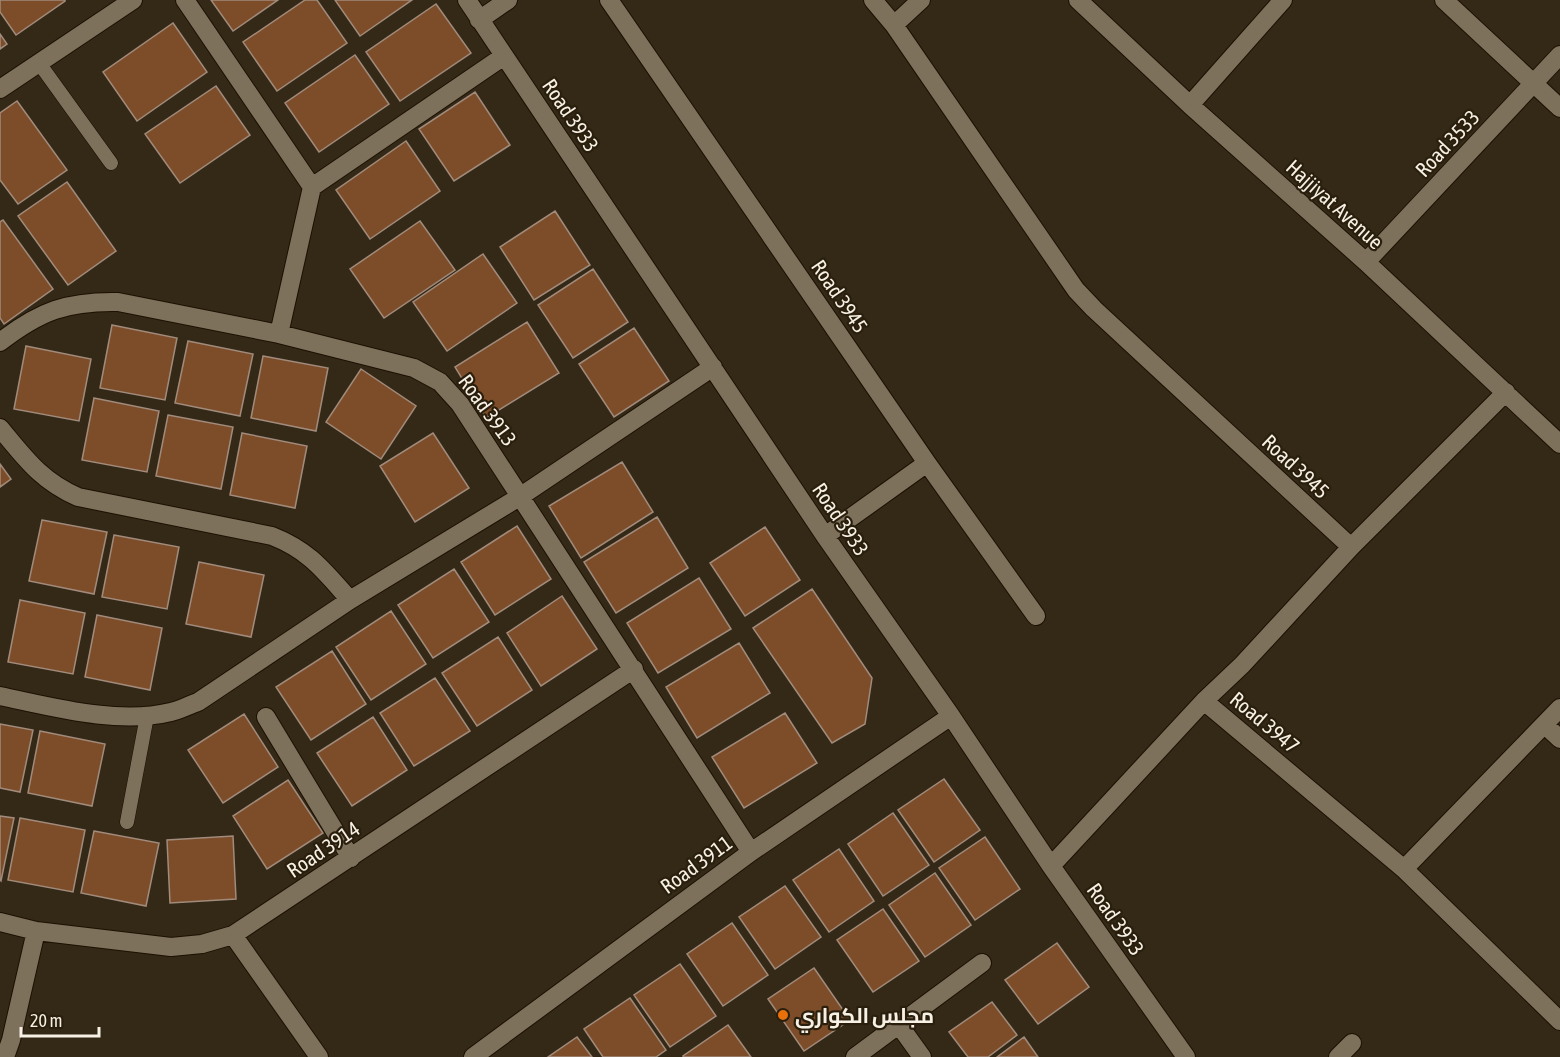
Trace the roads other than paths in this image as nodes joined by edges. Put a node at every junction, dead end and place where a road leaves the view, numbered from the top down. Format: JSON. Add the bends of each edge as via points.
{"nodes":[{"id":1,"x":133,"y":0,"type":"edge"},
{"id":2,"x":185,"y":0,"type":"edge"},
{"id":3,"x":466,"y":0,"type":"edge"},
{"id":4,"x":508,"y":0,"type":"edge"},
{"id":5,"x":609,"y":0,"type":"edge"},
{"id":6,"x":873,"y":0,"type":"edge"},
{"id":7,"x":921,"y":0,"type":"edge"},
{"id":8,"x":1078,"y":0,"type":"edge"},
{"id":9,"x":1283,"y":0,"type":"edge"},
{"id":10,"x":1444,"y":0,"type":"edge"},
{"id":11,"x":479,"y":20,"type":"junction"},
{"id":12,"x":894,"y":25,"type":"junction"},
{"id":13,"x":1560,"y":55,"type":"edge"},
{"id":14,"x":504,"y":56,"type":"junction"},
{"id":15,"x":39,"y":63,"type":"junction"},
{"id":16,"x":1535,"y":83,"type":"junction"},
{"id":17,"x":0,"y":89,"type":"edge"},
{"id":18,"x":1190,"y":105,"type":"junction"},
{"id":19,"x":1560,"y":108,"type":"edge"},
{"id":20,"x":111,"y":163,"type":"dead end"},
{"id":21,"x":312,"y":187,"type":"junction"},
{"id":22,"x":1366,"y":262,"type":"junction"},
{"id":23,"x":279,"y":334,"type":"junction"},
{"id":24,"x":0,"y":342,"type":"edge"},
{"id":25,"x":713,"y":367,"type":"junction"},
{"id":26,"x":1506,"y":392,"type":"junction"},
{"id":27,"x":0,"y":428,"type":"edge"},
{"id":28,"x":1560,"y":444,"type":"edge"},
{"id":29,"x":927,"y":462,"type":"junction"},
{"id":30,"x":521,"y":496,"type":"junction"},
{"id":31,"x":825,"y":536,"type":"junction"},
{"id":32,"x":1351,"y":547,"type":"junction"},
{"id":33,"x":350,"y":600,"type":"junction"},
{"id":34,"x":1036,"y":616,"type":"dead end"},
{"id":35,"x":634,"y":669,"type":"junction"},
{"id":36,"x":0,"y":696,"type":"edge"},
{"id":37,"x":1204,"y":701,"type":"junction"},
{"id":38,"x":1560,"y":708,"type":"edge"},
{"id":39,"x":147,"y":716,"type":"junction"},
{"id":40,"x":951,"y":716,"type":"junction"},
{"id":41,"x":266,"y":717,"type":"dead end"},
{"id":42,"x":1545,"y":725,"type":"junction"},
{"id":43,"x":1560,"y":739,"type":"edge"},
{"id":44,"x":127,"y":822,"type":"dead end"},
{"id":45,"x":751,"y":852,"type":"junction"},
{"id":46,"x":351,"y":858,"type":"junction"},
{"id":47,"x":1051,"y":866,"type":"junction"},
{"id":48,"x":1404,"y":869,"type":"junction"},
{"id":49,"x":0,"y":922,"type":"edge"},
{"id":50,"x":36,"y":931,"type":"junction"},
{"id":51,"x":233,"y":934,"type":"junction"},
{"id":52,"x":982,"y":963,"type":"dead end"},
{"id":53,"x":1560,"y":1022,"type":"edge"},
{"id":54,"x":899,"y":1025,"type":"junction"},
{"id":55,"x":1352,"y":1043,"type":"dead end"},
{"id":56,"x":5,"y":1057,"type":"edge"},
{"id":57,"x":319,"y":1057,"type":"edge"},
{"id":58,"x":473,"y":1057,"type":"edge"},
{"id":59,"x":855,"y":1057,"type":"edge"},
{"id":60,"x":922,"y":1057,"type":"edge"},
{"id":61,"x":1186,"y":1057,"type":"edge"},
{"id":62,"x":1338,"y":1057,"type":"edge"}],
"edges":[{"from":1,"to":15,"type":"street"},
{"from":2,"to":21,"type":"street"},
{"from":3,"to":11,"type":"street","name":"Road 3933"},
{"from":4,"to":11,"type":"street"},
{"from":5,"to":29,"type":"street","name":"Road 3945"},
{"from":6,"to":12,"type":"street","name":"Road 3945"},
{"from":7,"to":12,"type":"street"},
{"from":8,"to":18,"type":"street","name":"Hajjiyat Avenue"},
{"from":9,"to":18,"type":"street"},
{"from":10,"to":16,"type":"street"},
{"from":11,"to":14,"type":"street","name":"Road 3933"},
{"from":12,"to":32,"type":"street","name":"Road 3945","via":[[1076,290]]},
{"from":13,"to":16,"type":"street","name":"Road 3533"},
{"from":14,"to":21,"type":"street"},
{"from":14,"to":25,"type":"street","name":"Road 3933"},
{"from":15,"to":17,"type":"street"},
{"from":15,"to":20,"type":"lane"},
{"from":16,"to":19,"type":"street"},
{"from":16,"to":22,"type":"street","name":"Road 3533"},
{"from":18,"to":22,"type":"street","name":"Hajjiyat Avenue"},
{"from":21,"to":23,"type":"street"},
{"from":22,"to":26,"type":"street","name":"Hajjiyat Avenue"},
{"from":23,"to":24,"type":"street","name":"Road 3913","via":[[118,302],[92,302],[46,312]]},
{"from":23,"to":30,"type":"street","name":"Road 3913","via":[[414,368],[440,382],[460,404]]},
{"from":25,"to":30,"type":"street"},
{"from":25,"to":31,"type":"street","name":"Road 3933"},
{"from":26,"to":28,"type":"street","name":"Hajjiyat Avenue"},
{"from":26,"to":32,"type":"street","name":"Road 3947"},
{"from":27,"to":33,"type":"street","via":[[39,474],[64,491],[272,536],[314,559]]},
{"from":29,"to":31,"type":"street"},
{"from":29,"to":34,"type":"street","name":"Road 3945"},
{"from":30,"to":33,"type":"street"},
{"from":30,"to":35,"type":"street","name":"Road 3913"},
{"from":31,"to":40,"type":"street","name":"Road 3933"},
{"from":32,"to":37,"type":"street","name":"Road 3947"},
{"from":33,"to":39,"type":"street","via":[[198,702],[173,712]]},
{"from":35,"to":45,"type":"street","name":"Road 3913"},
{"from":35,"to":46,"type":"street","name":"Road 3914"},
{"from":36,"to":39,"type":"street","via":[[84,712]]},
{"from":37,"to":47,"type":"street"},
{"from":37,"to":48,"type":"street","name":"Road 3947"},
{"from":38,"to":42,"type":"street"},
{"from":39,"to":44,"type":"lane"},
{"from":40,"to":45,"type":"street","name":"Road 3911"},
{"from":40,"to":47,"type":"street","name":"Road 3933"},
{"from":41,"to":46,"type":"street"},
{"from":42,"to":43,"type":"street"},
{"from":42,"to":48,"type":"street"},
{"from":45,"to":58,"type":"street","name":"Road 3911"},
{"from":46,"to":51,"type":"street","name":"Road 3914"},
{"from":47,"to":61,"type":"street","name":"Road 3933"},
{"from":48,"to":53,"type":"street","name":"Road 3947"},
{"from":49,"to":50,"type":"street","name":"Road 3914"},
{"from":50,"to":51,"type":"street","name":"Road 3914","via":[[171,947],[202,944]]},
{"from":50,"to":56,"type":"street"},
{"from":51,"to":57,"type":"street"},
{"from":52,"to":54,"type":"street"},
{"from":54,"to":59,"type":"street"},
{"from":54,"to":60,"type":"street"},
{"from":55,"to":62,"type":"street"}]}
